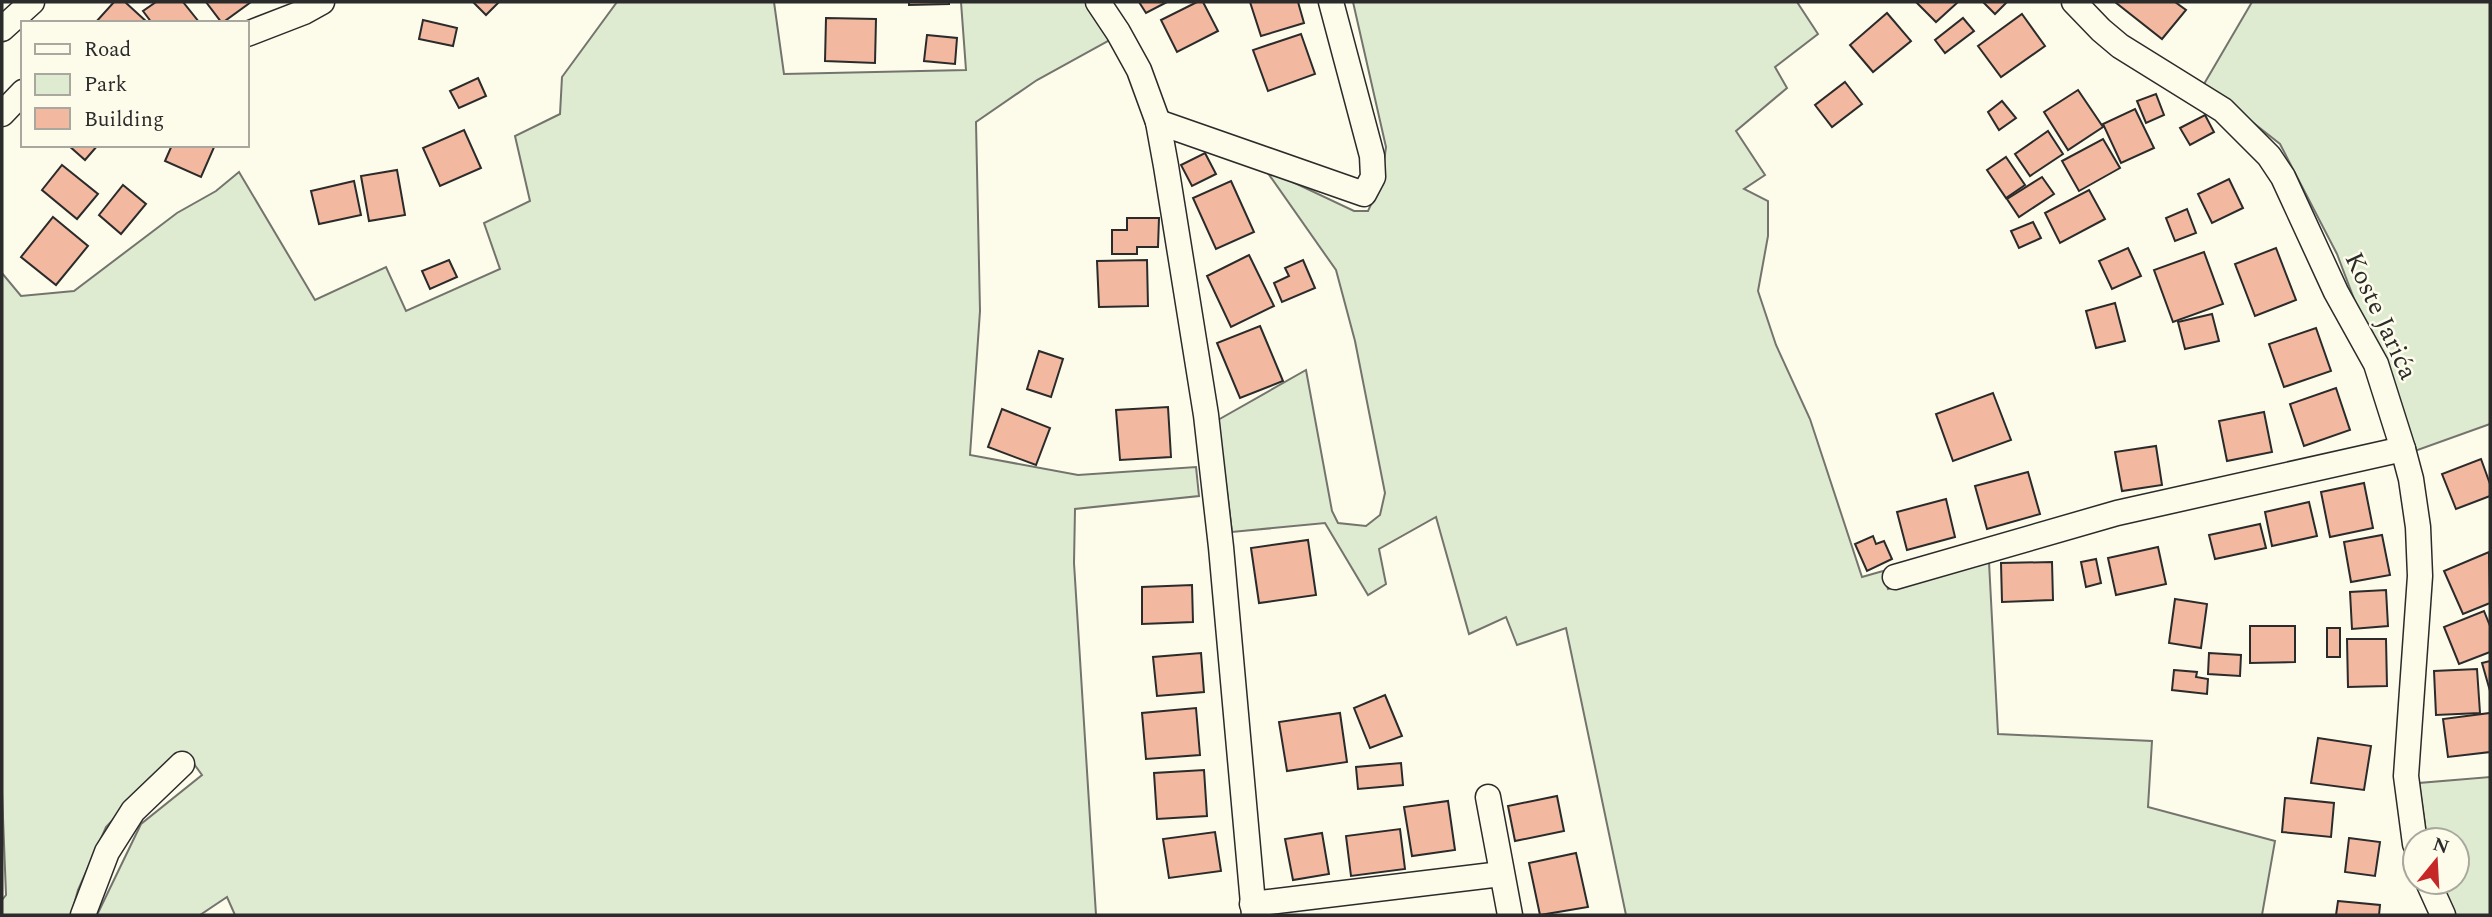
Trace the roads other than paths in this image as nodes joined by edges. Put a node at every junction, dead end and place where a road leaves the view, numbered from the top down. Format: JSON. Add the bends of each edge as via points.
{"nodes":[{"id":1,"x":32,"y":2,"type":"edge"},
{"id":2,"x":322,"y":2,"type":"edge"},
{"id":3,"x":1098,"y":2,"type":"edge"},
{"id":4,"x":1331,"y":2,"type":"edge"},
{"id":5,"x":2074,"y":2,"type":"edge"},
{"id":6,"x":2,"y":29,"type":"edge"},
{"id":7,"x":248,"y":34,"type":"edge"},
{"id":8,"x":21,"y":94,"type":"edge"},
{"id":9,"x":2,"y":114,"type":"edge"},
{"id":10,"x":1158,"y":122,"type":"junction"},
{"id":11,"x":2403,"y":449,"type":"junction"},
{"id":12,"x":1895,"y":577,"type":"dead end"},
{"id":13,"x":182,"y":764,"type":"dead end"},
{"id":14,"x":1488,"y":797,"type":"dead end"},
{"id":15,"x":2412,"y":826,"type":"edge"},
{"id":16,"x":1501,"y":874,"type":"junction"},
{"id":17,"x":2434,"y":896,"type":"edge"},
{"id":18,"x":1253,"y":910,"type":"edge"},
{"id":19,"x":83,"y":915,"type":"edge"},
{"id":20,"x":1510,"y":915,"type":"edge"},
{"id":21,"x":2443,"y":915,"type":"edge"}],
"edges":[{"from":1,"to":6,"type":"street"},
{"from":2,"to":7,"type":"street"},
{"from":3,"to":10,"type":"street","via":[[1139,70]]},
{"from":4,"to":10,"type":"street","via":[[1372,156],[1374,177],[1364,194]]},
{"from":5,"to":11,"type":"street","name":"Koste Jarića","via":[[2120,46],[2223,110],[2269,156],[2376,364]]},
{"from":8,"to":9,"type":"street"},
{"from":10,"to":18,"type":"street","via":[[1206,415]]},
{"from":11,"to":12,"type":"street","via":[[2117,513]]},
{"from":11,"to":15,"type":"street","name":"Koste Jarića","via":[[2418,527],[2420,576],[2406,776]]},
{"from":13,"to":19,"type":"street","via":[[133,811],[107,852]]},
{"from":14,"to":16,"type":"street"},
{"from":16,"to":18,"type":"street"},
{"from":16,"to":20,"type":"street"},
{"from":17,"to":21,"type":"street"}]}
